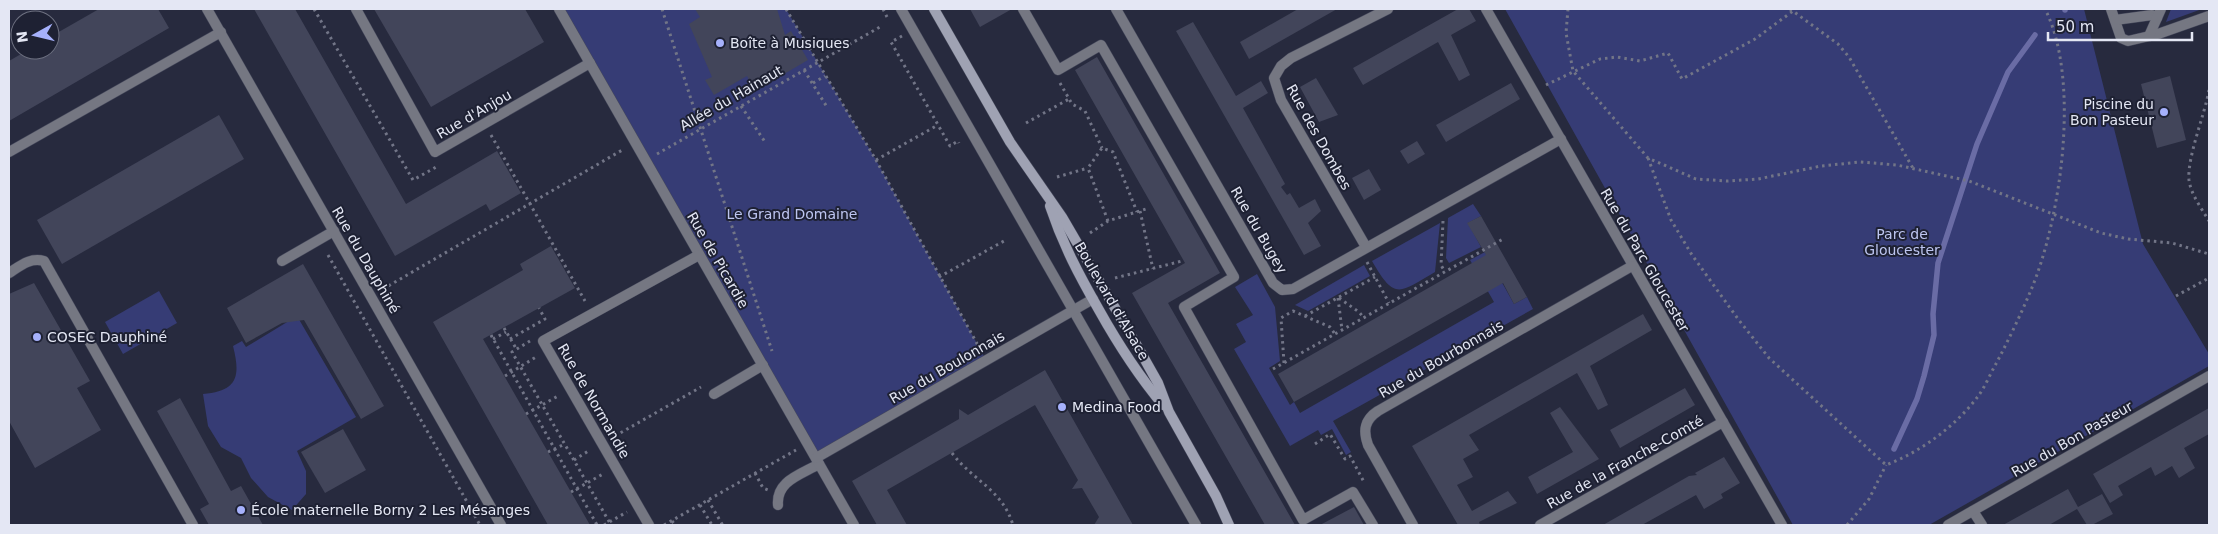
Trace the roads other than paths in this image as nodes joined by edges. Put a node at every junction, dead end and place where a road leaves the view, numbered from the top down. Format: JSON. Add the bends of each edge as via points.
{"nodes":[{"id":1,"x":208,"y":9,"type":"edge"},
{"id":2,"x":356,"y":9,"type":"edge"},
{"id":3,"x":559,"y":9,"type":"edge"},
{"id":4,"x":901,"y":9,"type":"edge"},
{"id":5,"x":934,"y":9,"type":"edge"},
{"id":6,"x":1116,"y":9,"type":"edge"},
{"id":7,"x":1388,"y":9,"type":"edge"},
{"id":8,"x":1486,"y":9,"type":"edge"},
{"id":9,"x":2111,"y":9,"type":"edge"},
{"id":10,"x":1028,"y":10,"type":"edge"},
{"id":11,"x":2159,"y":13,"type":"edge"},
{"id":12,"x":2209,"y":16,"type":"edge"},
{"id":13,"x":2115,"y":20,"type":"junction"},
{"id":14,"x":221,"y":32,"type":"junction"},
{"id":15,"x":2149,"y":36,"type":"junction"},
{"id":16,"x":590,"y":63,"type":"junction"},
{"id":17,"x":1561,"y":139,"type":"junction"},
{"id":18,"x":9,"y":152,"type":"edge"},
{"id":19,"x":1047,"y":196,"type":"junction"},
{"id":20,"x":334,"y":231,"type":"junction"},
{"id":21,"x":1363,"y":248,"type":"junction"},
{"id":22,"x":699,"y":255,"type":"junction"},
{"id":23,"x":282,"y":261,"type":"dead end"},
{"id":24,"x":1632,"y":266,"type":"junction"},
{"id":25,"x":9,"y":273,"type":"edge"},
{"id":26,"x":1093,"y":299,"type":"junction"},
{"id":27,"x":1074,"y":310,"type":"junction"},
{"id":28,"x":762,"y":365,"type":"junction"},
{"id":29,"x":2209,"y":376,"type":"edge"},
{"id":30,"x":714,"y":394,"type":"dead end"},
{"id":31,"x":1169,"y":412,"type":"junction"},
{"id":32,"x":1723,"y":422,"type":"junction"},
{"id":33,"x":817,"y":461,"type":"junction"},
{"id":34,"x":778,"y":504,"type":"dead end"},
{"id":35,"x":1973,"y":511,"type":"junction"},
{"id":36,"x":193,"y":525,"type":"edge"},
{"id":37,"x":501,"y":525,"type":"edge"},
{"id":38,"x":649,"y":525,"type":"edge"},
{"id":39,"x":854,"y":525,"type":"edge"},
{"id":40,"x":1196,"y":525,"type":"edge"},
{"id":41,"x":1229,"y":525,"type":"edge"},
{"id":42,"x":1373,"y":525,"type":"edge"},
{"id":43,"x":1413,"y":525,"type":"edge"},
{"id":44,"x":1540,"y":525,"type":"edge"},
{"id":45,"x":1782,"y":525,"type":"edge"},
{"id":46,"x":1948,"y":525,"type":"edge"},
{"id":47,"x":1982,"y":525,"type":"edge"}],
"edges":[{"from":1,"to":14,"type":"street","name":"Rue du Dauphiné"},
{"from":2,"to":16,"type":"street","name":"Rue d'Anjou","via":[[435,152]]},
{"from":3,"to":16,"type":"street","name":"Rue de Picardie"},
{"from":4,"to":27,"type":"street"},
{"from":5,"to":19,"type":"street","name":"Boulevard d'Alsace","via":[[1010,142]]},
{"from":6,"to":21,"type":"street","name":"Rue du Bugey","via":[[1277,288],[1292,289]]},
{"from":7,"to":21,"type":"street","name":"Rue des Dombes","via":[[1291,58],[1274,78],[1281,100]]},
{"from":8,"to":17,"type":"street","name":"Rue du Parc Gloucester"},
{"from":9,"to":13,"type":"street"},
{"from":10,"to":42,"type":"street","via":[[1058,70],[1101,45],[1234,277],[1184,307],[1303,520],[1353,492]]},
{"from":11,"to":13,"type":"street"},
{"from":11,"to":15,"type":"street"},
{"from":12,"to":15,"type":"street"},
{"from":13,"to":15,"type":"street","via":[[2124,40]]},
{"from":14,"to":18,"type":"street"},
{"from":14,"to":20,"type":"street","name":"Rue du Dauphiné"},
{"from":16,"to":22,"type":"street","name":"Rue de Picardie"},
{"from":17,"to":21,"type":"street","name":"Rue du Bugey"},
{"from":17,"to":24,"type":"street","name":"Rue du Parc Gloucester"},
{"from":19,"to":26,"type":"street","name":"Boulevard d'Alsace","via":[[1066,251]]},
{"from":19,"to":31,"type":"street","name":"Boulevard d'Alsace","via":[[1140,351],[1158,383]]},
{"from":20,"to":23,"type":"street"},
{"from":20,"to":37,"type":"street","name":"Rue du Dauphiné"},
{"from":22,"to":28,"type":"street","name":"Rue de Picardie"},
{"from":22,"to":38,"type":"street","name":"Rue de Normandie","via":[[593,314],[546,346]]},
{"from":24,"to":32,"type":"street","name":"Rue du Parc Gloucester"},
{"from":24,"to":43,"type":"street","name":"Rue du Bourbonnais","via":[[1378,411],[1368,420],[1364,433],[1368,446]]},
{"from":25,"to":36,"type":"street","via":[[27,262],[44,261]]},
{"from":26,"to":27,"type":"street","name":"Rue du Boulonnais"},
{"from":26,"to":31,"type":"street","name":"Boulevard d'Alsace","via":[[1131,364]]},
{"from":27,"to":33,"type":"street","name":"Rue du Boulonnais"},
{"from":27,"to":40,"type":"street"},
{"from":28,"to":30,"type":"street"},
{"from":28,"to":33,"type":"street","name":"Rue de Picardie"},
{"from":29,"to":35,"type":"street","name":"Rue du Bon Pasteur"},
{"from":31,"to":41,"type":"street","name":"Boulevard d'Alsace"},
{"from":32,"to":44,"type":"street","name":"Rue de la Franche-Comté"},
{"from":32,"to":45,"type":"street","name":"Rue du Parc Gloucester"},
{"from":33,"to":34,"type":"street","name":"Rue du Boulonnais","via":[[781,486],[777,494]]},
{"from":33,"to":39,"type":"street","name":"Rue de Picardie"},
{"from":35,"to":46,"type":"street","name":"Rue du Bon Pasteur"},
{"from":35,"to":47,"type":"street"}]}
